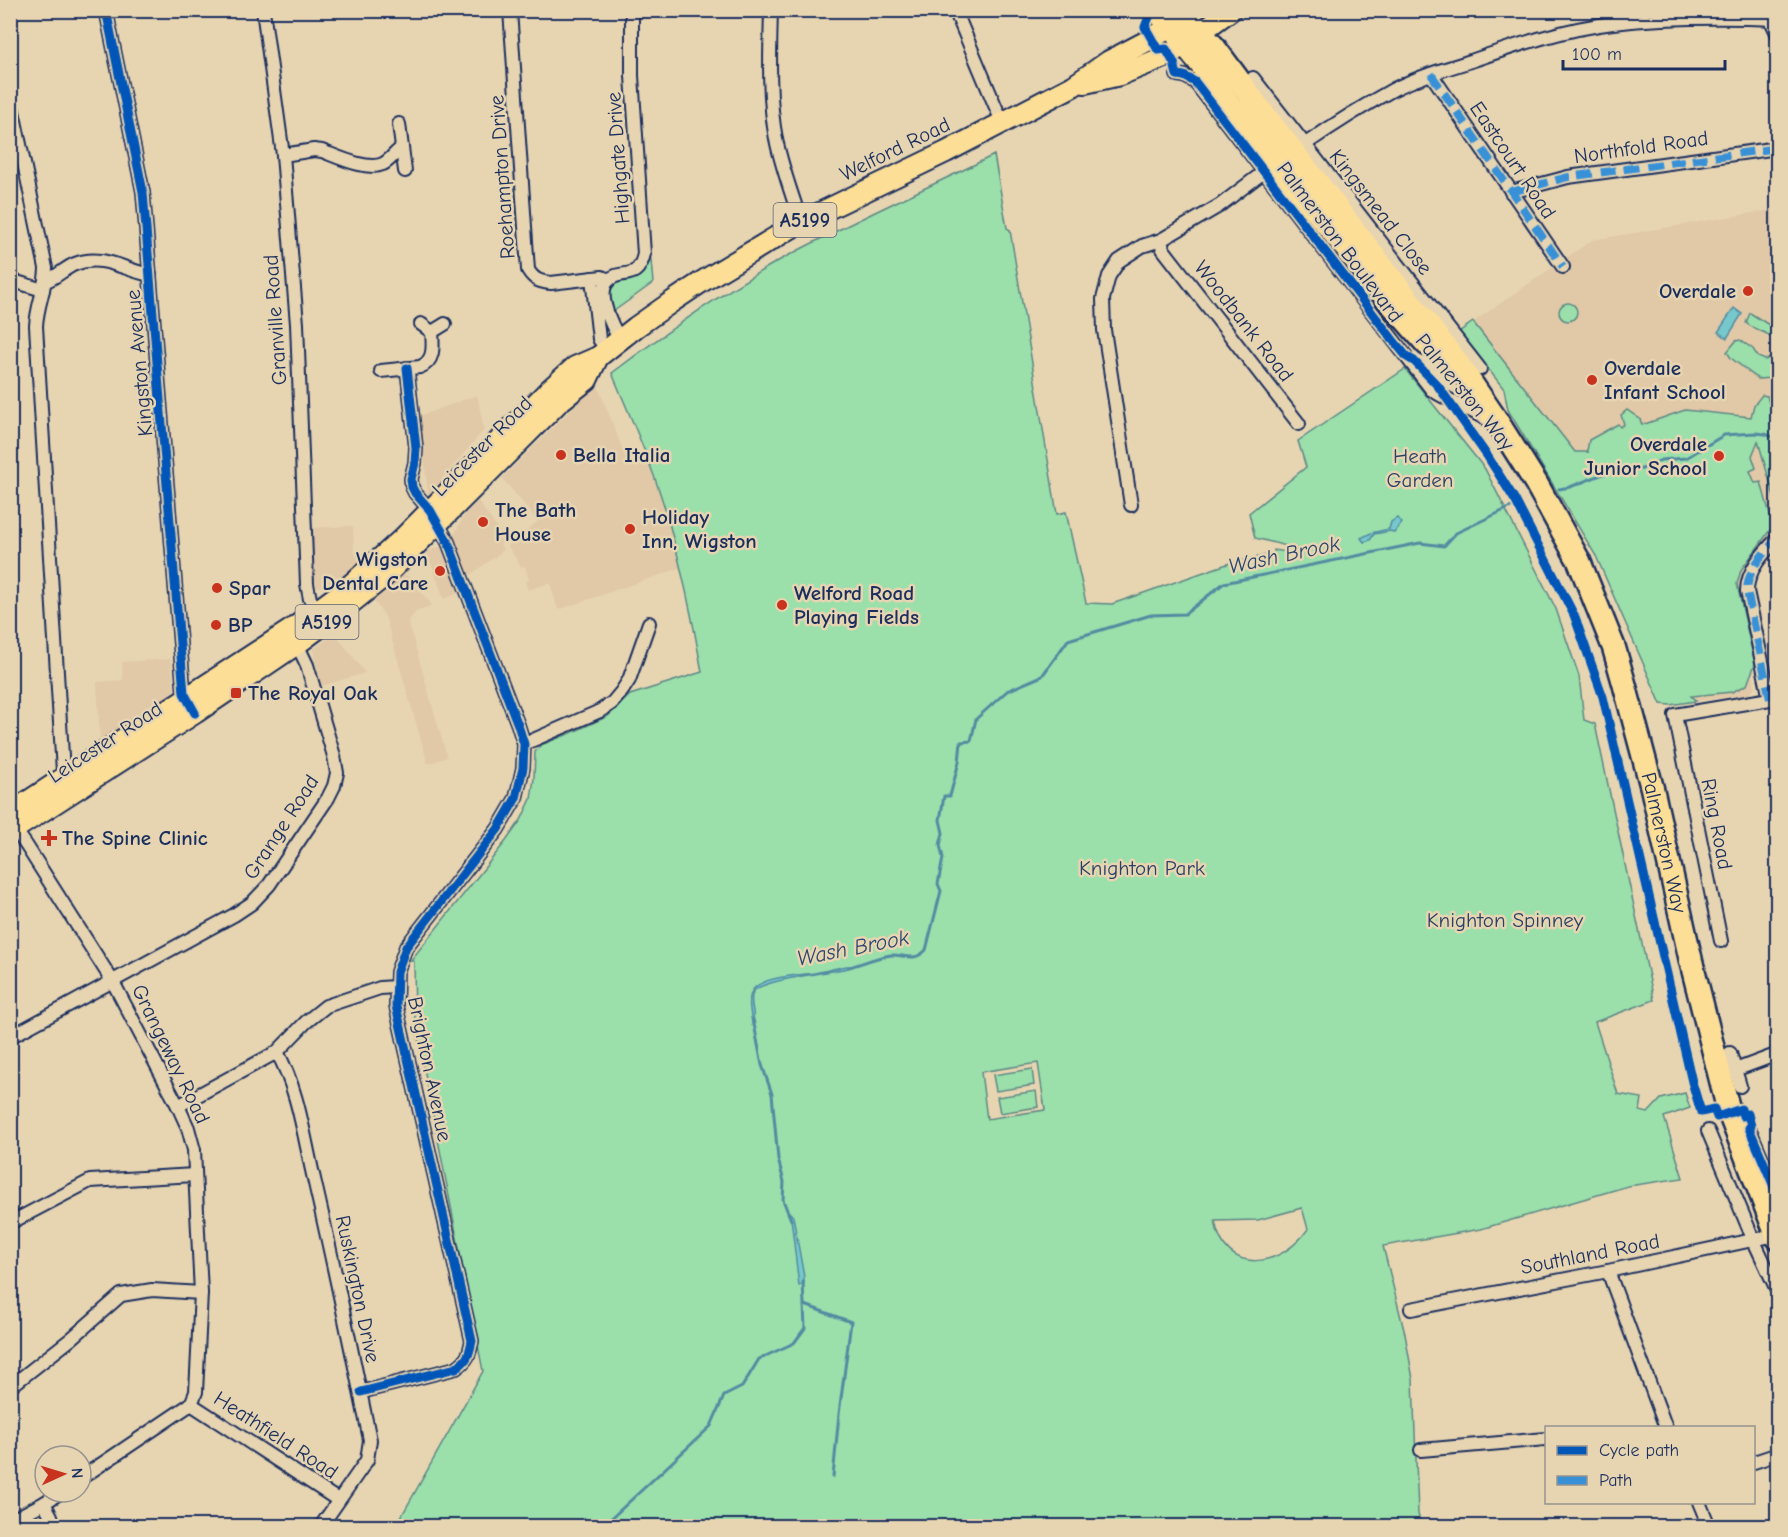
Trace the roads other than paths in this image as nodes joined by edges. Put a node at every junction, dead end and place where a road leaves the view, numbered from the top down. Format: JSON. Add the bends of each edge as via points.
{"nodes":[{"id":1,"x":106,"y":10,"type":"edge"},
{"id":2,"x":510,"y":10,"type":"edge"},
{"id":3,"x":632,"y":10,"type":"edge"},
{"id":4,"x":771,"y":10,"type":"edge"},
{"id":5,"x":955,"y":10,"type":"edge"},
{"id":6,"x":1231,"y":10,"type":"edge"},
{"id":7,"x":1607,"y":10,"type":"edge"},
{"id":8,"x":267,"y":11,"type":"edge"},
{"id":9,"x":1771,"y":16,"type":"edge"},
{"id":10,"x":1183,"y":22,"type":"edge"},
{"id":11,"x":1612,"y":23,"type":"junction"},
{"id":12,"x":1778,"y":34,"type":"edge"},
{"id":13,"x":1431,"y":74,"type":"junction"},
{"id":14,"x":1177,"y":75,"type":"dead end"},
{"id":15,"x":1253,"y":78,"type":"dead end"},
{"id":16,"x":10,"y":98,"type":"edge"},
{"id":17,"x":1260,"y":109,"type":"junction"},
{"id":18,"x":1002,"y":122,"type":"junction"},
{"id":19,"x":399,"y":124,"type":"dead end"},
{"id":20,"x":1304,"y":145,"type":"junction"},
{"id":21,"x":402,"y":148,"type":"junction"},
{"id":22,"x":1778,"y":148,"type":"edge"},
{"id":23,"x":283,"y":155,"type":"junction"},
{"id":24,"x":1270,"y":167,"type":"junction"},
{"id":25,"x":405,"y":171,"type":"dead end"},
{"id":26,"x":1511,"y":192,"type":"junction"},
{"id":27,"x":801,"y":222,"type":"junction"},
{"id":28,"x":1161,"y":240,"type":"junction"},
{"id":29,"x":1563,"y":267,"type":"dead end"},
{"id":30,"x":150,"y":275,"type":"junction"},
{"id":31,"x":600,"y":279,"type":"junction"},
{"id":32,"x":10,"y":280,"type":"edge"},
{"id":33,"x":45,"y":286,"type":"junction"},
{"id":34,"x":421,"y":324,"type":"dead end"},
{"id":35,"x":445,"y":324,"type":"dead end"},
{"id":36,"x":432,"y":332,"type":"junction"},
{"id":37,"x":608,"y":349,"type":"junction"},
{"id":38,"x":408,"y":368,"type":"junction"},
{"id":39,"x":1480,"y":369,"type":"dead end"},
{"id":40,"x":381,"y":370,"type":"dead end"},
{"id":41,"x":1299,"y":424,"type":"dead end"},
{"id":42,"x":1520,"y":460,"type":"junction"},
{"id":43,"x":1131,"y":505,"type":"dead end"},
{"id":44,"x":434,"y":517,"type":"junction"},
{"id":45,"x":1778,"y":538,"type":"edge"},
{"id":46,"x":322,"y":617,"type":"junction"},
{"id":47,"x":649,"y":623,"type":"dead end"},
{"id":48,"x":297,"y":644,"type":"junction"},
{"id":49,"x":1774,"y":699,"type":"edge"},
{"id":50,"x":190,"y":706,"type":"junction"},
{"id":51,"x":524,"y":744,"type":"junction"},
{"id":52,"x":70,"y":784,"type":"junction"},
{"id":53,"x":12,"y":824,"type":"edge"},
{"id":54,"x":1721,"y":941,"type":"dead end"},
{"id":55,"x":113,"y":982,"type":"junction"},
{"id":56,"x":395,"y":987,"type":"junction"},
{"id":57,"x":10,"y":1037,"type":"edge"},
{"id":58,"x":277,"y":1052,"type":"junction"},
{"id":59,"x":1730,"y":1053,"type":"dead end"},
{"id":60,"x":1778,"y":1054,"type":"edge"},
{"id":61,"x":1735,"y":1070,"type":"junction"},
{"id":62,"x":1740,"y":1086,"type":"dead end"},
{"id":63,"x":178,"y":1106,"type":"junction"},
{"id":64,"x":1749,"y":1128,"type":"dead end"},
{"id":65,"x":1708,"y":1131,"type":"dead end"},
{"id":66,"x":195,"y":1175,"type":"junction"},
{"id":67,"x":1778,"y":1196,"type":"edge"},
{"id":68,"x":10,"y":1223,"type":"edge"},
{"id":69,"x":1777,"y":1237,"type":"edge"},
{"id":70,"x":1754,"y":1241,"type":"junction"},
{"id":71,"x":1608,"y":1271,"type":"junction"},
{"id":72,"x":1778,"y":1292,"type":"edge"},
{"id":73,"x":201,"y":1293,"type":"junction"},
{"id":74,"x":1411,"y":1309,"type":"dead end"},
{"id":75,"x":13,"y":1381,"type":"edge"},
{"id":76,"x":361,"y":1392,"type":"junction"},
{"id":77,"x":191,"y":1404,"type":"junction"},
{"id":78,"x":1665,"y":1426,"type":"edge"},
{"id":79,"x":1545,"y":1439,"type":"edge"},
{"id":80,"x":1421,"y":1450,"type":"dead end"},
{"id":81,"x":1778,"y":1454,"type":"edge"},
{"id":82,"x":1755,"y":1462,"type":"edge"},
{"id":83,"x":93,"y":1470,"type":"edge"},
{"id":84,"x":338,"y":1500,"type":"junction"},
{"id":85,"x":42,"y":1504,"type":"edge"},
{"id":86,"x":45,"y":1504,"type":"edge"},
{"id":87,"x":1699,"y":1504,"type":"edge"},
{"id":88,"x":10,"y":1521,"type":"edge"},
{"id":89,"x":54,"y":1527,"type":"edge"},
{"id":90,"x":321,"y":1527,"type":"edge"},
{"id":91,"x":1709,"y":1527,"type":"edge"}],
"edges":[{"from":1,"to":30,"type":"street","name":"Kingston Avenue","via":[[143,192]]},
{"from":2,"to":31,"type":"street","name":"Roehampton Drive","via":[[528,270],[543,283]]},
{"from":3,"to":31,"type":"street","name":"Highgate Drive","via":[[632,76],[644,254],[633,273]]},
{"from":4,"to":27,"type":"street","via":[[776,137]]},
{"from":5,"to":18,"type":"street"},
{"from":6,"to":10,"type":"main road","name":"Welford Road","number":"A5199"},
{"from":7,"to":11,"type":"street"},
{"from":8,"to":23,"type":"street","name":"Granville Road"},
{"from":9,"to":11,"type":"street"},
{"from":9,"to":12,"type":"street"},
{"from":10,"to":17,"type":"highway","name":"Palmerston Way","via":[[1214,47]]},
{"from":10,"to":18,"type":"main road","name":"Welford Road","number":"A5199"},
{"from":10,"to":24,"type":"highway","name":"Palmerston Way"},
{"from":11,"to":13,"type":"street","via":[[1511,47]]},
{"from":13,"to":20,"type":"street","via":[[1395,88]]},
{"from":13,"to":26,"type":"street","name":"Eastcourt Road"},
{"from":14,"to":24,"type":"street","name":"Palmerston Boulevard","via":[[1195,82]]},
{"from":15,"to":20,"type":"street","name":"Kingsmead Close"},
{"from":16,"to":33,"type":"street","via":[[43,253]]},
{"from":17,"to":24,"type":"highway","via":[[1281,151],[1281,157]]},
{"from":17,"to":42,"type":"highway","name":"Palmerston Way","via":[[1443,344]]},
{"from":18,"to":27,"type":"main road","name":"Welford Road","number":"A5199"},
{"from":19,"to":21,"type":"street"},
{"from":20,"to":39,"type":"street","name":"Kingsmead Close"},
{"from":21,"to":23,"type":"street","via":[[387,162],[370,167],[314,150]]},
{"from":21,"to":25,"type":"street"},
{"from":22,"to":26,"type":"street","name":"Northfold Road","via":[[1568,177]]},
{"from":23,"to":46,"type":"street","name":"Granville Road","via":[[297,324],[307,584],[310,599]]},
{"from":24,"to":28,"type":"street","via":[[1219,206]]},
{"from":24,"to":42,"type":"highway","name":"Palmerston Way"},
{"from":26,"to":29,"type":"street","name":"Eastcourt Road"},
{"from":27,"to":37,"type":"main road","name":"Welford Road","number":"A5199","via":[[703,281]]},
{"from":28,"to":41,"type":"street","name":"Woodbank Road","via":[[1163,249]]},
{"from":28,"to":43,"type":"street","via":[[1142,246],[1119,261],[1109,276],[1103,299],[1104,330]]},
{"from":30,"to":33,"type":"street","via":[[91,260],[74,264]]},
{"from":30,"to":50,"type":"street","name":"Kingston Avenue","via":[[183,681]]},
{"from":31,"to":37,"type":"street","via":[[612,328]]},
{"from":31,"to":37,"type":"street","via":[[599,339]]},
{"from":32,"to":33,"type":"street"},
{"from":33,"to":52,"type":"street","via":[[36,326],[63,772]]},
{"from":34,"to":36,"type":"street"},
{"from":35,"to":36,"type":"street"},
{"from":36,"to":38,"type":"street","via":[[429,361]]},
{"from":37,"to":44,"type":"main road","name":"Leicester Road","number":"A5199","via":[[586,380]]},
{"from":38,"to":40,"type":"street"},
{"from":38,"to":44,"type":"street","name":"Brighton Avenue","via":[[416,448],[412,487]]},
{"from":42,"to":69,"type":"highway","name":"Palmerston Way","via":[[1579,561],[1614,648],[1652,788],[1729,1112]]},
{"from":44,"to":46,"type":"main road","name":"Leicester Road","number":"A5199","via":[[386,574]]},
{"from":44,"to":51,"type":"street","name":"Brighton Avenue","via":[[456,561]]},
{"from":45,"to":49,"type":"street","via":[[1747,582]]},
{"from":46,"to":48,"type":"main road","name":"Leicester Road","number":"A5199"},
{"from":46,"to":50,"type":"main road","name":"Leicester Road","number":"A5199"},
{"from":47,"to":51,"type":"street","via":[[629,680],[612,703]]},
{"from":48,"to":50,"type":"main road","name":"Leicester Road","number":"A5199"},
{"from":48,"to":55,"type":"street","name":"Grange Road","via":[[334,756],[337,773],[328,798],[269,885],[252,903]]},
{"from":49,"to":54,"type":"street","name":"Ring Road","via":[[1675,715]]},
{"from":50,"to":52,"type":"main road","name":"Leicester Road","number":"A5199"},
{"from":51,"to":56,"type":"street","name":"Brighton Avenue","via":[[516,798],[498,829],[406,947]]},
{"from":52,"to":53,"type":"main road","name":"Leicester Road","number":"A5199"},
{"from":53,"to":55,"type":"street","name":"Grangeway Road"},
{"from":55,"to":57,"type":"street","name":"Grange Road"},
{"from":55,"to":63,"type":"street","name":"Grangeway Road"},
{"from":56,"to":58,"type":"street","via":[[380,988],[326,1006]]},
{"from":56,"to":76,"type":"street","name":"Brighton Avenue","via":[[472,1341],[464,1363],[456,1368]]},
{"from":58,"to":63,"type":"street"},
{"from":58,"to":76,"type":"street","name":"Ruskington Drive","via":[[294,1094]]},
{"from":59,"to":61,"type":"street"},
{"from":60,"to":61,"type":"street"},
{"from":61,"to":62,"type":"street"},
{"from":63,"to":66,"type":"street","name":"Grangeway Road","via":[[194,1150]]},
{"from":64,"to":67,"type":"street"},
{"from":65,"to":70,"type":"street"},
{"from":66,"to":68,"type":"street","via":[[90,1181]]},
{"from":66,"to":73,"type":"street","name":"Grangeway Road"},
{"from":69,"to":70,"type":"street","name":"Southland Road"},
{"from":70,"to":71,"type":"street","name":"Southland Road"},
{"from":70,"to":72,"type":"street"},
{"from":71,"to":74,"type":"street","name":"Southland Road"},
{"from":71,"to":78,"type":"street"},
{"from":73,"to":75,"type":"street","via":[[153,1290],[121,1295],[71,1340]]},
{"from":73,"to":77,"type":"street","name":"Grangeway Road","via":[[196,1392]]},
{"from":76,"to":84,"type":"street","name":"Ruskington Drive","via":[[370,1440],[367,1460]]},
{"from":77,"to":83,"type":"street"},
{"from":77,"to":84,"type":"street","name":"Heathfield Road"},
{"from":79,"to":80,"type":"street"},
{"from":81,"to":82,"type":"street"},
{"from":84,"to":90,"type":"street","name":"Ruskington Drive"},
{"from":85,"to":88,"type":"street"},
{"from":86,"to":89,"type":"street"},
{"from":87,"to":91,"type":"street"}]}
